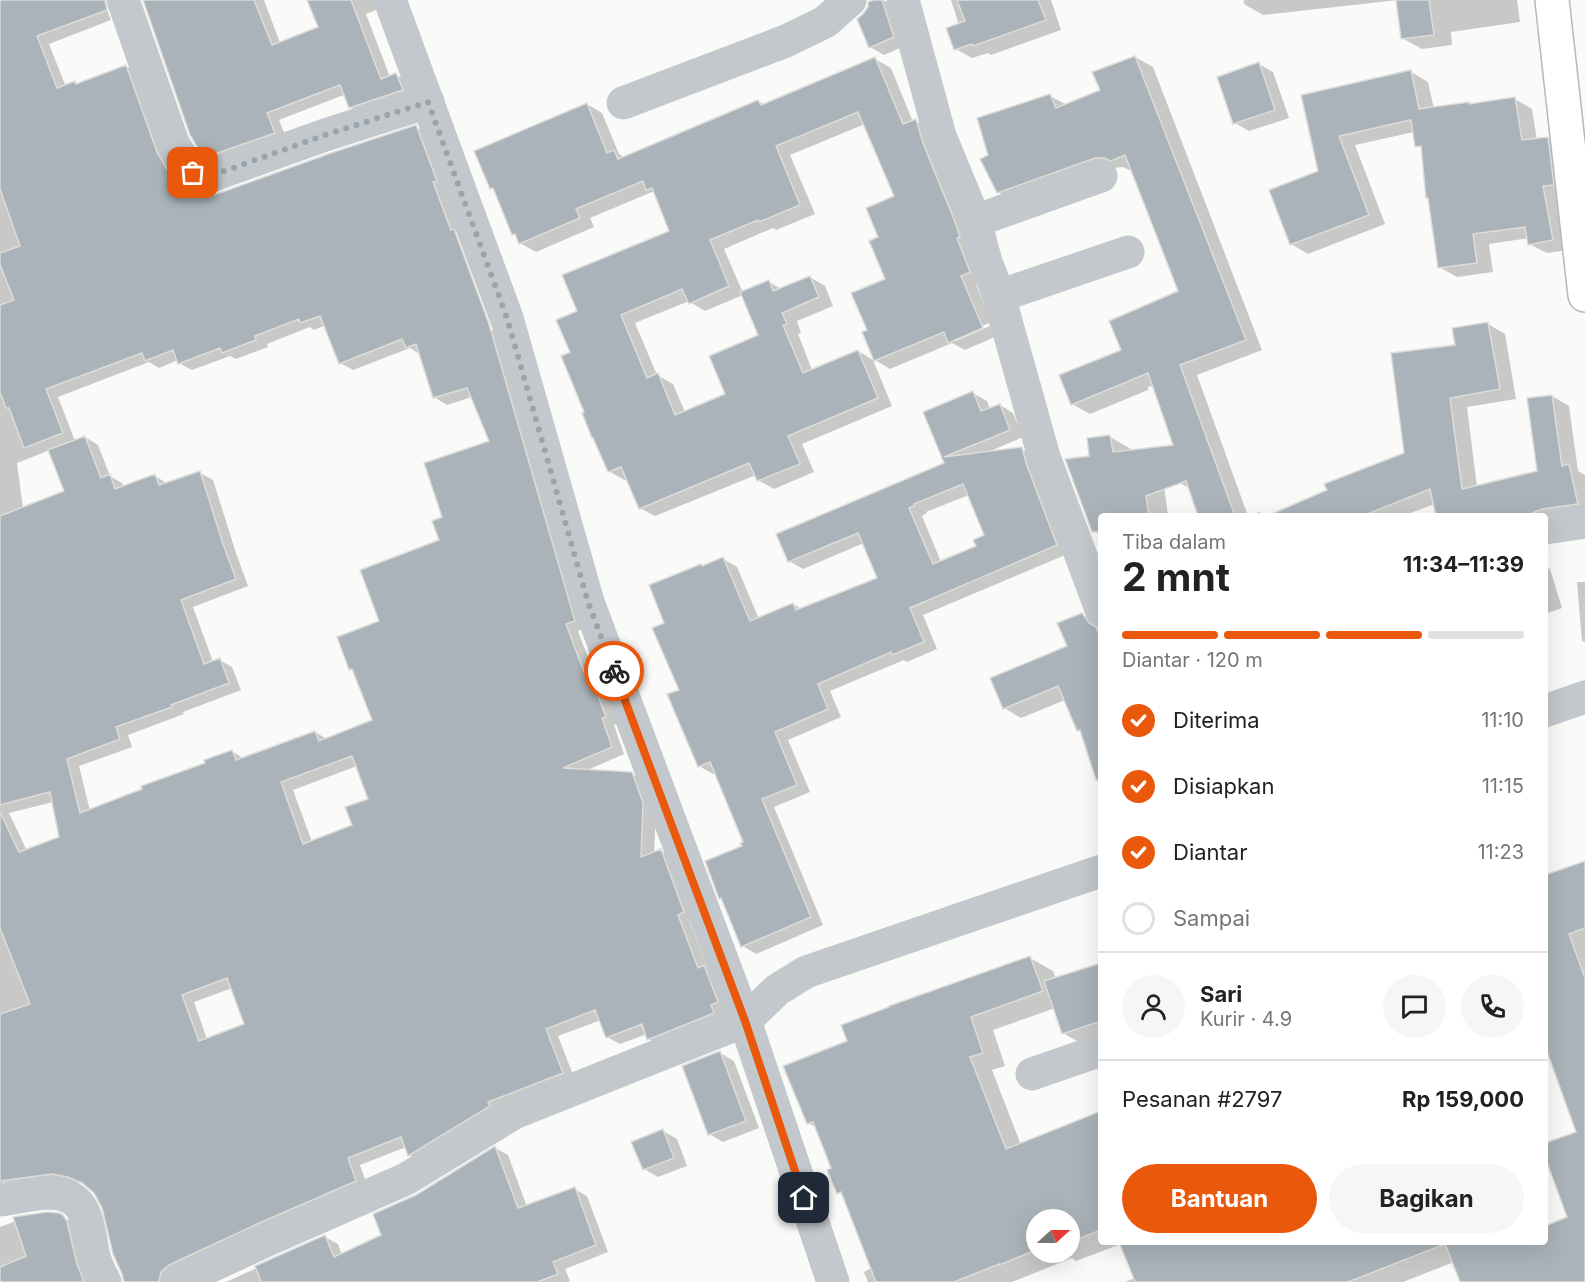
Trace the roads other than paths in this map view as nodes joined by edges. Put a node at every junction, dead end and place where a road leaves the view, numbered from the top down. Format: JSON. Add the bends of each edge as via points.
{"nodes":[{"id":1,"x":123,"y":0,"type":"edge"},
{"id":2,"x":390,"y":0,"type":"edge"},
{"id":3,"x":850,"y":0,"type":"edge"},
{"id":4,"x":903,"y":0,"type":"edge"},
{"id":5,"x":1552,"y":0,"type":"edge"},
{"id":6,"x":428,"y":102,"type":"junction"},
{"id":7,"x":623,"y":103,"type":"dead end"},
{"id":8,"x":1101,"y":176,"type":"dead end"},
{"id":9,"x":975,"y":221,"type":"junction"},
{"id":10,"x":1128,"y":252,"type":"dead end"},
{"id":11,"x":1585,"y":295,"type":"edge"},
{"id":12,"x":999,"y":296,"type":"junction"},
{"id":13,"x":1585,"y":522,"type":"edge"},
{"id":14,"x":1548,"y":528,"type":"edge"},
{"id":15,"x":1098,"y":601,"type":"edge"},
{"id":16,"x":1585,"y":697,"type":"edge"},
{"id":17,"x":1548,"y":710,"type":"edge"},
{"id":18,"x":1098,"y":873,"type":"edge"},
{"id":19,"x":745,"y":1021,"type":"junction"},
{"id":20,"x":1098,"y":1051,"type":"edge"},
{"id":21,"x":1032,"y":1074,"type":"dead end"},
{"id":22,"x":0,"y":1200,"type":"edge"},
{"id":23,"x":105,"y":1282,"type":"edge"},
{"id":24,"x":177,"y":1282,"type":"edge"},
{"id":25,"x":833,"y":1282,"type":"edge"}],
"edges":[{"from":1,"to":6,"type":"street","via":[[173,143],[188,168],[198,175],[208,177]]},
{"from":2,"to":6,"type":"street"},
{"from":3,"to":7,"type":"street","via":[[825,22],[786,41]]},
{"from":4,"to":9,"type":"street","via":[[940,136]]},
{"from":5,"to":11,"type":"highway"},
{"from":6,"to":19,"type":"street","via":[[507,318],[588,602]]},
{"from":8,"to":9,"type":"street"},
{"from":9,"to":12,"type":"street"},
{"from":10,"to":12,"type":"street"},
{"from":12,"to":15,"type":"street","via":[[1044,457]]},
{"from":13,"to":14,"type":"street"},
{"from":16,"to":17,"type":"street"},
{"from":18,"to":19,"type":"street","via":[[806,972],[777,990]]},
{"from":19,"to":24,"type":"street","via":[[530,1106],[406,1179]]},
{"from":19,"to":25,"type":"street"},
{"from":20,"to":21,"type":"street"},
{"from":22,"to":23,"type":"street","via":[[50,1193],[75,1199],[84,1211],[94,1259]]}]}
